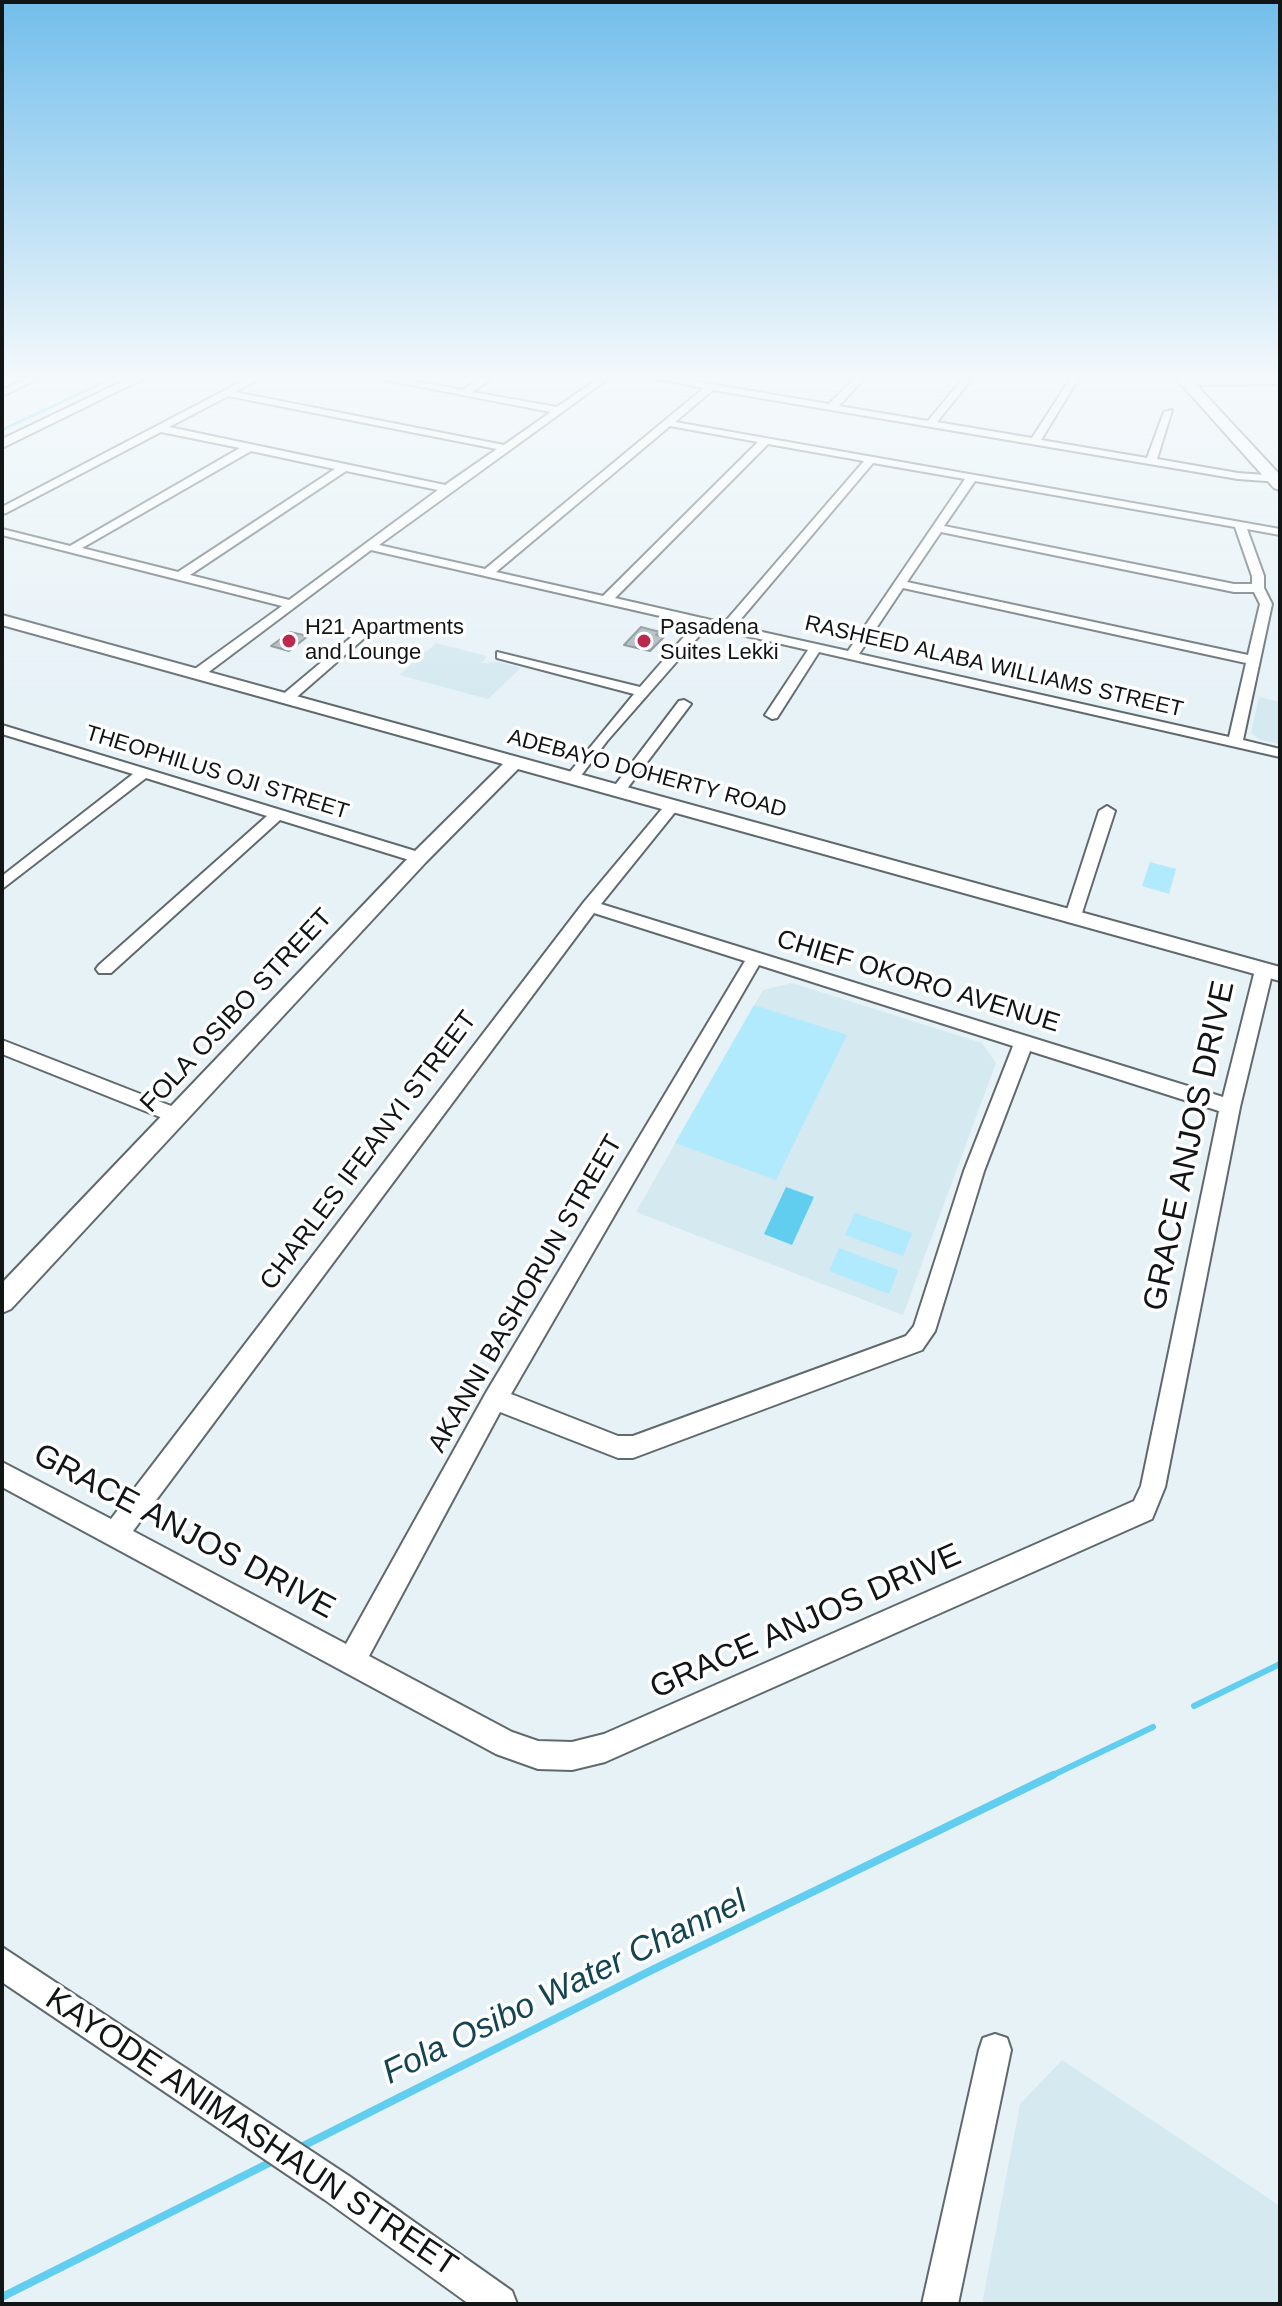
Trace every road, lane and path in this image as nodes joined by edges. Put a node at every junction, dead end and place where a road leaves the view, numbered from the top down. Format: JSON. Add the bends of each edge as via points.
{"nodes":[{"id":1,"x":53,"y":484,"type":"edge"},
{"id":2,"x":186,"y":484,"type":"edge"},
{"id":3,"x":320,"y":484,"type":"edge"},
{"id":4,"x":420,"y":484,"type":"edge"},
{"id":5,"x":455,"y":484,"type":"edge"},
{"id":6,"x":594,"y":484,"type":"edge"},
{"id":7,"x":722,"y":484,"type":"edge"},
{"id":8,"x":850,"y":484,"type":"edge"},
{"id":9,"x":967,"y":484,"type":"edge"},
{"id":10,"x":1008,"y":484,"type":"edge"},
{"id":11,"x":447,"y":489,"type":"junction"},
{"id":12,"x":2,"y":511,"type":"edge"},
{"id":13,"x":1240,"y":526,"type":"junction"},
{"id":14,"x":937,"y":528,"type":"junction"},
{"id":15,"x":2,"y":532,"type":"edge"},
{"id":16,"x":1280,"y":532,"type":"edge"},
{"id":17,"x":372,"y":547,"type":"junction"},
{"id":18,"x":71,"y":550,"type":"junction"},
{"id":19,"x":487,"y":573,"type":"junction"},
{"id":20,"x":179,"y":577,"type":"junction"},
{"id":21,"x":899,"y":584,"type":"junction"},
{"id":22,"x":1258,"y":588,"type":"junction"},
{"id":23,"x":606,"y":600,"type":"junction"},
{"id":24,"x":290,"y":604,"type":"junction"},
{"id":25,"x":2,"y":620,"type":"edge"},
{"id":26,"x":704,"y":622,"type":"junction"},
{"id":27,"x":371,"y":627,"type":"dead end"},
{"id":28,"x":727,"y":627,"type":"junction"},
{"id":29,"x":816,"y":647,"type":"junction"},
{"id":30,"x":502,"y":655,"type":"dead end"},
{"id":31,"x":852,"y":655,"type":"junction"},
{"id":32,"x":1253,"y":660,"type":"junction"},
{"id":33,"x":197,"y":674,"type":"junction"},
{"id":34,"x":643,"y":692,"type":"junction"},
{"id":35,"x":286,"y":699,"type":"junction"},
{"id":36,"x":684,"y":704,"type":"dead end"},
{"id":37,"x":772,"y":715,"type":"dead end"},
{"id":38,"x":2,"y":729,"type":"edge"},
{"id":39,"x":1235,"y":743,"type":"junction"},
{"id":40,"x":1280,"y":753,"type":"edge"},
{"id":41,"x":515,"y":762,"type":"junction"},
{"id":42,"x":144,"y":773,"type":"junction"},
{"id":43,"x":572,"y":778,"type":"junction"},
{"id":44,"x":618,"y":791,"type":"junction"},
{"id":45,"x":672,"y":806,"type":"junction"},
{"id":46,"x":1107,"y":811,"type":"dead end"},
{"id":47,"x":277,"y":815,"type":"junction"},
{"id":48,"x":419,"y":858,"type":"junction"},
{"id":49,"x":6,"y":876,"type":"edge"},
{"id":50,"x":590,"y":906,"type":"junction"},
{"id":51,"x":1073,"y":916,"type":"junction"},
{"id":52,"x":755,"y":958,"type":"junction"},
{"id":53,"x":105,"y":969,"type":"dead end"},
{"id":54,"x":1272,"y":972,"type":"edge"},
{"id":55,"x":1024,"y":1042,"type":"junction"},
{"id":56,"x":2,"y":1047,"type":"edge"},
{"id":57,"x":1230,"y":1107,"type":"junction"},
{"id":58,"x":177,"y":1116,"type":"junction"},
{"id":59,"x":2,"y":1301,"type":"edge"},
{"id":60,"x":495,"y":1399,"type":"junction"},
{"id":61,"x":2,"y":1474,"type":"edge"},
{"id":62,"x":115,"y":1534,"type":"junction"},
{"id":63,"x":351,"y":1661,"type":"junction"},
{"id":64,"x":2,"y":1963,"type":"edge"},
{"id":65,"x":995,"y":2050,"type":"dead end"},
{"id":66,"x":499,"y":2304,"type":"edge"},
{"id":67,"x":940,"y":2304,"type":"edge"}],
"edges":[{"from":1,"to":12,"type":"street"},
{"from":2,"to":18,"type":"street"},
{"from":3,"to":20,"type":"street"},
{"from":4,"to":11,"type":"street"},
{"from":5,"to":11,"type":"street"},
{"from":6,"to":19,"type":"street"},
{"from":7,"to":23,"type":"street"},
{"from":8,"to":28,"type":"street"},
{"from":9,"to":14,"type":"street"},
{"from":10,"to":13,"type":"street"},
{"from":11,"to":17,"type":"street"},
{"from":13,"to":16,"type":"street"},
{"from":13,"to":22,"type":"street"},
{"from":14,"to":21,"type":"street"},
{"from":14,"to":22,"type":"street","via":[[1234,588]]},
{"from":15,"to":18,"type":"street"},
{"from":17,"to":19,"type":"street","name":"RASHEED ALABA WILLIAMS STREET"},
{"from":17,"to":24,"type":"street"},
{"from":18,"to":20,"type":"street"},
{"from":19,"to":23,"type":"street","name":"RASHEED ALABA WILLIAMS STREET"},
{"from":20,"to":24,"type":"street"},
{"from":21,"to":31,"type":"street"},
{"from":21,"to":32,"type":"street"},
{"from":22,"to":32,"type":"street","via":[[1266,604]]},
{"from":23,"to":26,"type":"street","name":"RASHEED ALABA WILLIAMS STREET"},
{"from":24,"to":33,"type":"street"},
{"from":25,"to":33,"type":"street","name":"ADEBAYO DOHERTY ROAD"},
{"from":26,"to":28,"type":"street","name":"RASHEED ALABA WILLIAMS STREET"},
{"from":26,"to":34,"type":"street"},
{"from":27,"to":35,"type":"street"},
{"from":28,"to":29,"type":"street","name":"RASHEED ALABA WILLIAMS STREET"},
{"from":29,"to":31,"type":"street","name":"RASHEED ALABA WILLIAMS STREET"},
{"from":29,"to":37,"type":"street"},
{"from":30,"to":34,"type":"street"},
{"from":31,"to":39,"type":"street","name":"RASHEED ALABA WILLIAMS STREET"},
{"from":32,"to":39,"type":"street"},
{"from":33,"to":35,"type":"street","name":"ADEBAYO DOHERTY ROAD"},
{"from":34,"to":43,"type":"street"},
{"from":35,"to":41,"type":"street","name":"ADEBAYO DOHERTY ROAD"},
{"from":36,"to":44,"type":"street"},
{"from":38,"to":42,"type":"street","name":"THEOPHILUS OJI STREET"},
{"from":39,"to":40,"type":"street","name":"RASHEED ALABA WILLIAMS STREET"},
{"from":41,"to":43,"type":"street","name":"ADEBAYO DOHERTY ROAD"},
{"from":41,"to":48,"type":"street","name":"FOLA OSIBO STREET"},
{"from":42,"to":47,"type":"street","name":"THEOPHILUS OJI STREET"},
{"from":42,"to":49,"type":"street"},
{"from":43,"to":44,"type":"street","name":"ADEBAYO DOHERTY ROAD"},
{"from":44,"to":45,"type":"street","name":"ADEBAYO DOHERTY ROAD"},
{"from":45,"to":50,"type":"street","name":"CHARLES IFEANYI STREET"},
{"from":45,"to":51,"type":"street","name":"ADEBAYO DOHERTY ROAD"},
{"from":46,"to":51,"type":"street"},
{"from":47,"to":48,"type":"street","name":"THEOPHILUS OJI STREET"},
{"from":47,"to":53,"type":"street"},
{"from":48,"to":58,"type":"street","name":"FOLA OSIBO STREET"},
{"from":50,"to":52,"type":"street","name":"CHIEF OKORO AVENUE"},
{"from":50,"to":62,"type":"street","name":"CHARLES IFEANYI STREET"},
{"from":51,"to":54,"type":"street","name":"ADEBAYO DOHERTY ROAD"},
{"from":52,"to":55,"type":"street","name":"CHIEF OKORO AVENUE"},
{"from":52,"to":60,"type":"street","name":"AKANNI BASHORUN STREET"},
{"from":54,"to":57,"type":"street","name":"GRACE ANJOS DRIVE"},
{"from":55,"to":57,"type":"street","name":"CHIEF OKORO AVENUE"},
{"from":55,"to":60,"type":"street","via":[[974,1171],[924,1331],[914,1343],[633,1447],[618,1447]]},
{"from":56,"to":58,"type":"street"},
{"from":57,"to":63,"type":"street","name":"GRACE ANJOS DRIVE","via":[[1153,1487],[1143,1510],[605,1748],[572,1756],[538,1755],[506,1744]]},
{"from":58,"to":59,"type":"street","name":"FOLA OSIBO STREET"},
{"from":60,"to":63,"type":"street","name":"AKANNI BASHORUN STREET"},
{"from":61,"to":62,"type":"street","name":"GRACE ANJOS DRIVE"},
{"from":62,"to":63,"type":"street","name":"GRACE ANJOS DRIVE"},
{"from":64,"to":66,"type":"street","name":"KAYODE ANIMASHAUN STREET"},
{"from":65,"to":67,"type":"street"}]}
